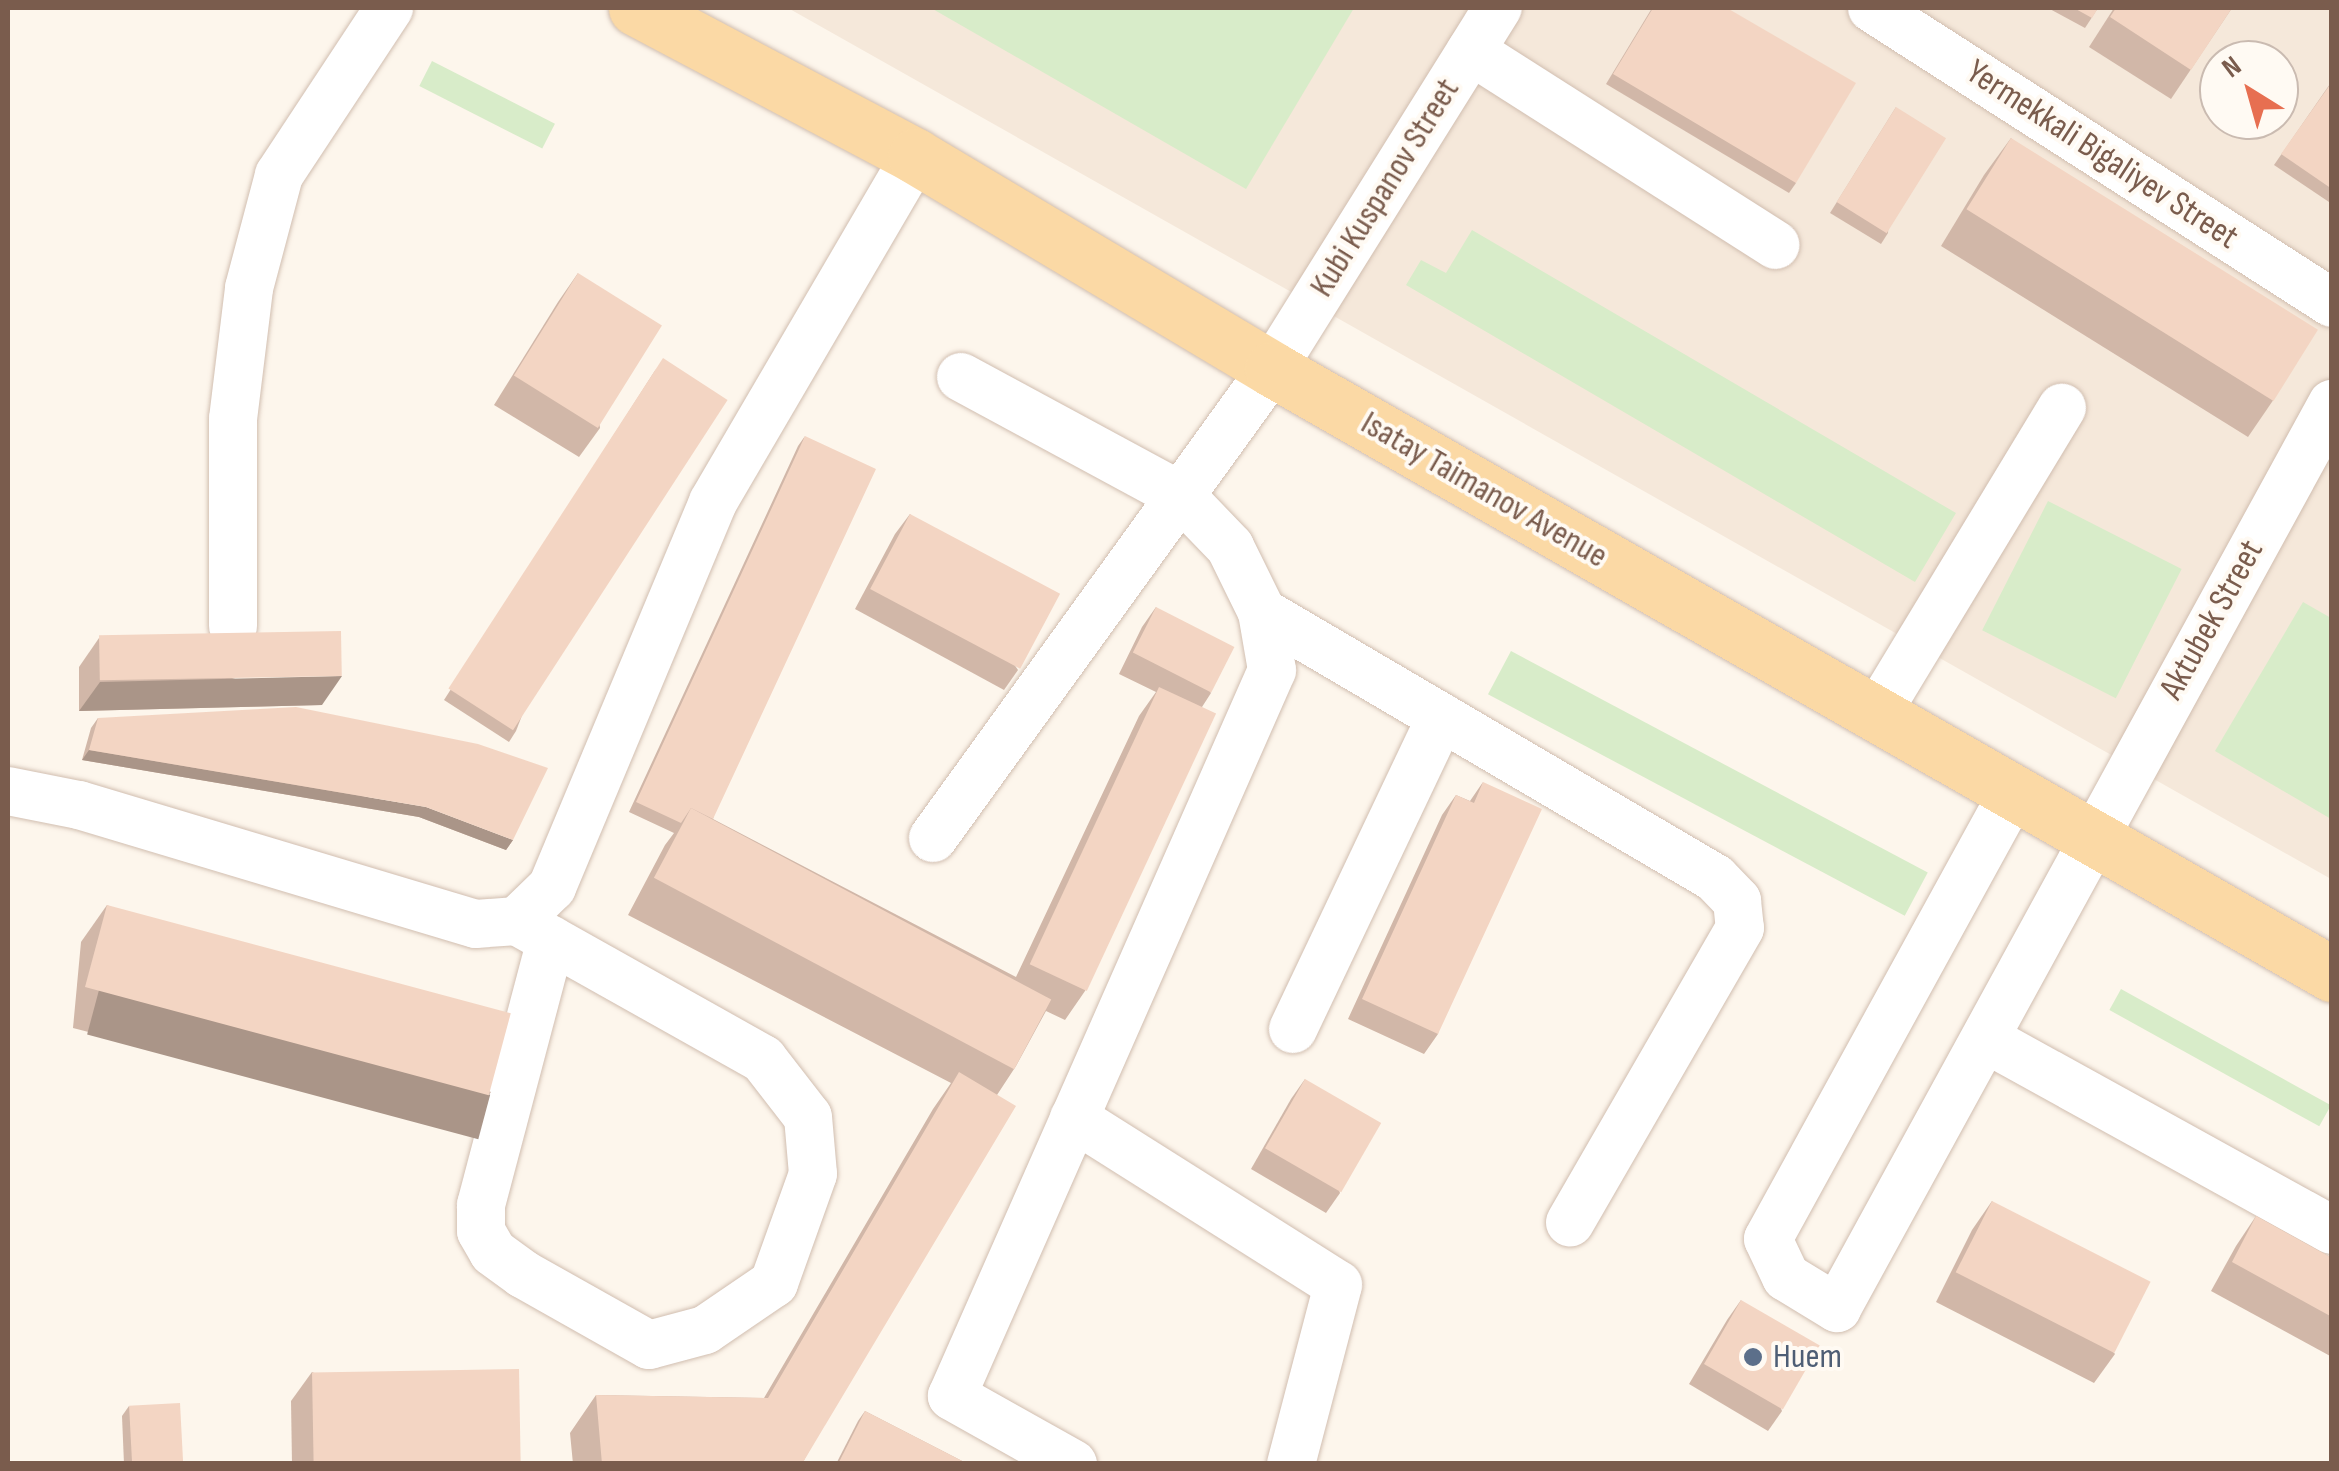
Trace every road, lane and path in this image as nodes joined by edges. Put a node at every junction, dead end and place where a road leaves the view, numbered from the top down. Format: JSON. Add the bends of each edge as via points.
{"nodes":[{"id":1,"x":389,"y":8,"type":"edge"},
{"id":2,"x":636,"y":8,"type":"edge"},
{"id":3,"x":1498,"y":8,"type":"edge"},
{"id":4,"x":1872,"y":8,"type":"edge"},
{"id":5,"x":1471,"y":51,"type":"junction"},
{"id":6,"x":915,"y":156,"type":"junction"},
{"id":7,"x":1776,"y":245,"type":"dead end"},
{"id":8,"x":2332,"y":303,"type":"edge"},
{"id":9,"x":1272,"y":369,"type":"junction"},
{"id":10,"x":961,"y":377,"type":"dead end"},
{"id":11,"x":2332,"y":404,"type":"edge"},
{"id":12,"x":2062,"y":408,"type":"dead end"},
{"id":13,"x":1181,"y":496,"type":"junction"},
{"id":14,"x":1262,"y":612,"type":"junction"},
{"id":15,"x":233,"y":626,"type":"dead end"},
{"id":16,"x":1877,"y":713,"type":"junction"},
{"id":17,"x":1441,"y":717,"type":"junction"},
{"id":18,"x":8,"y":791,"type":"edge"},
{"id":19,"x":2014,"y":791,"type":"junction"},
{"id":20,"x":2094,"y":836,"type":"junction"},
{"id":21,"x":933,"y":838,"type":"dead end"},
{"id":22,"x":534,"y":930,"type":"junction"},
{"id":23,"x":2332,"y":974,"type":"edge"},
{"id":24,"x":1293,"y":1030,"type":"dead end"},
{"id":25,"x":1986,"y":1039,"type":"junction"},
{"id":26,"x":1074,"y":1118,"type":"junction"},
{"id":27,"x":1570,"y":1223,"type":"dead end"},
{"id":28,"x":2332,"y":1230,"type":"edge"},
{"id":29,"x":1074,"y":1464,"type":"edge"},
{"id":30,"x":1292,"y":1464,"type":"edge"}],
"edges":[{"from":1,"to":15,"type":"street","via":[[279,175],[249,288],[233,419]]},
{"from":2,"to":6,"type":"main road","name":"Isatay Taimanov Avenue"},
{"from":3,"to":5,"type":"street","name":"Kubi Kuspanov Street"},
{"from":4,"to":8,"type":"street","name":"Yermekkali Bigaliyev Street"},
{"from":5,"to":7,"type":"street"},
{"from":5,"to":9,"type":"street","name":"Kubi Kuspanov Street"},
{"from":6,"to":9,"type":"main road","name":"Isatay Taimanov Avenue"},
{"from":6,"to":22,"type":"street","via":[[713,502]]},
{"from":9,"to":13,"type":"street","name":"Kubi Kuspanov Street"},
{"from":9,"to":16,"type":"main road","name":"Isatay Taimanov Avenue"},
{"from":10,"to":13,"type":"street"},
{"from":11,"to":20,"type":"street","name":"Aktubek Street"},
{"from":12,"to":16,"type":"street"},
{"from":13,"to":14,"type":"street","via":[[1230,547]]},
{"from":13,"to":21,"type":"street","name":"Kubi Kuspanov Street"},
{"from":14,"to":17,"type":"street"},
{"from":14,"to":26,"type":"street","via":[[1272,670]]},
{"from":16,"to":19,"type":"main road","name":"Isatay Taimanov Avenue"},
{"from":17,"to":24,"type":"street"},
{"from":17,"to":27,"type":"street","via":[[1715,878],[1738,902],[1740,928]]},
{"from":18,"to":22,"type":"street","via":[[79,805],[476,924]]},
{"from":19,"to":20,"type":"main road","name":"Isatay Taimanov Avenue"},
{"from":19,"to":25,"type":"street","name":"Aktubek Street","via":[[1768,1239],[1786,1277],[1838,1308]]},
{"from":20,"to":23,"type":"main road","name":"Isatay Taimanov Avenue"},
{"from":20,"to":25,"type":"street","name":"Aktubek Street"},
{"from":22,"to":22,"type":"street","via":[[764,1059],[808,1117],[812,1174],[774,1283],[705,1330],[650,1345],[523,1274],[493,1252],[481,1231],[480,1205]]},
{"from":25,"to":28,"type":"street"},
{"from":26,"to":29,"type":"street","via":[[952,1396]]},
{"from":26,"to":30,"type":"street","via":[[1338,1285]]}]}
